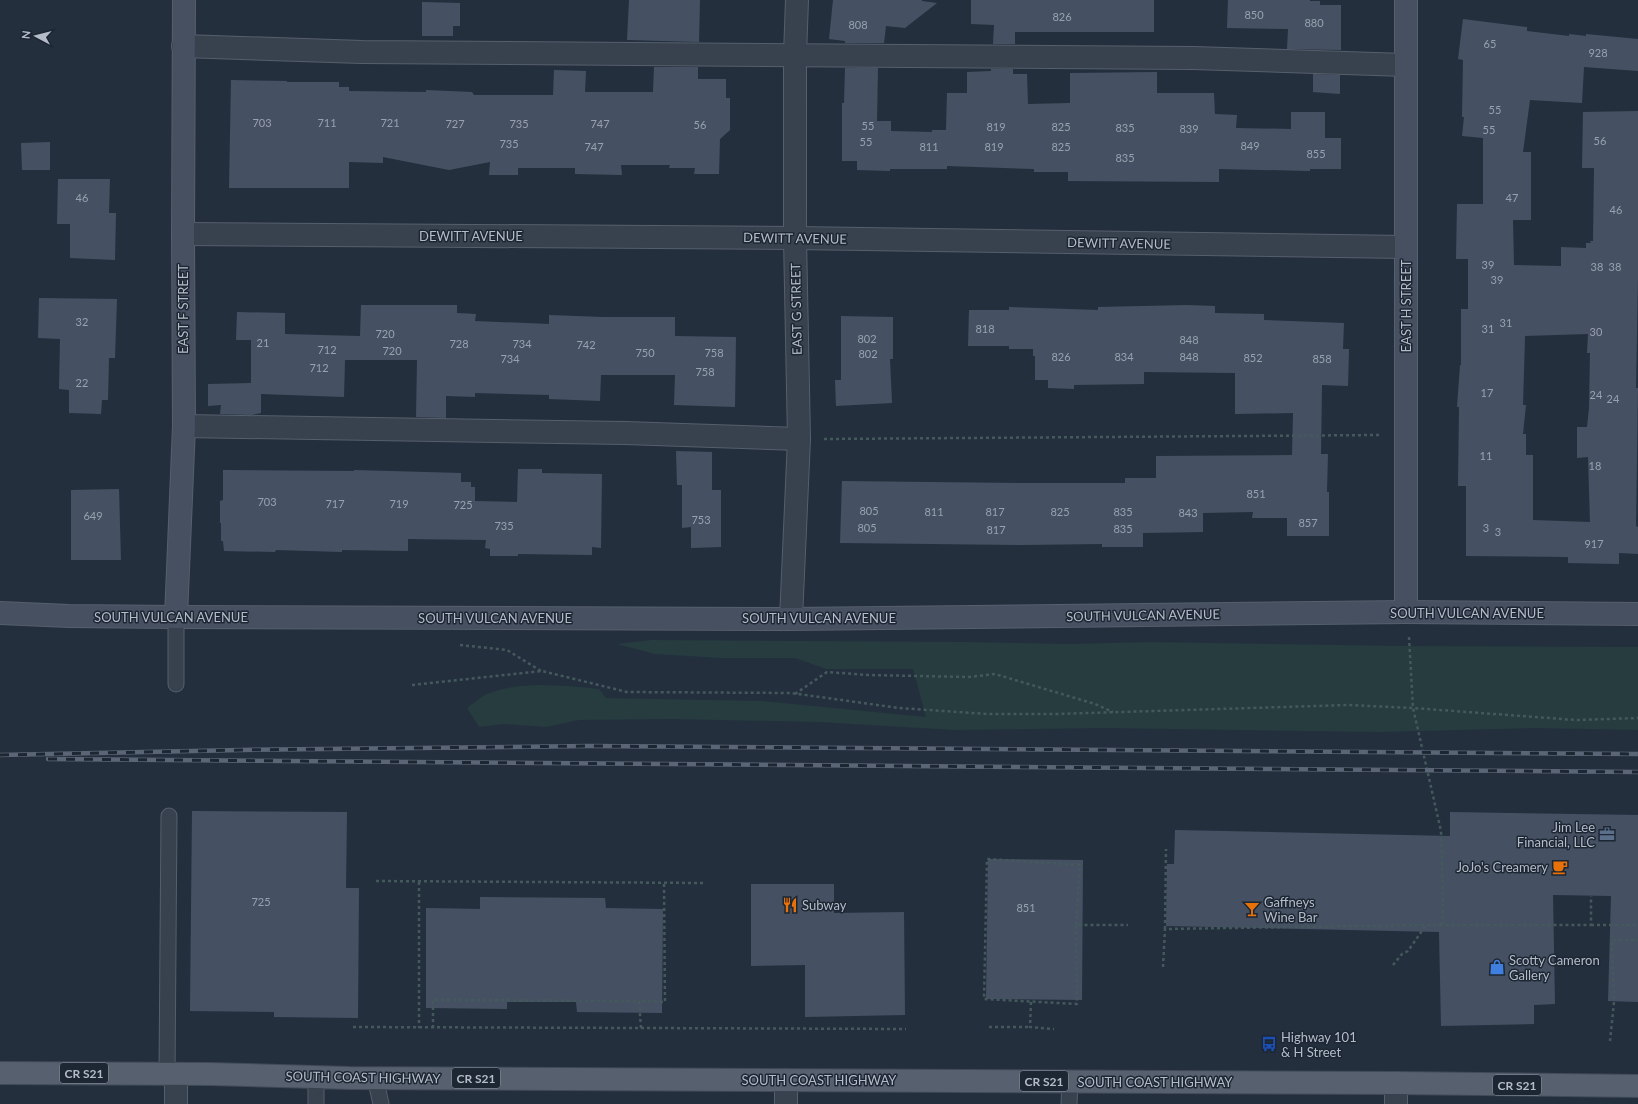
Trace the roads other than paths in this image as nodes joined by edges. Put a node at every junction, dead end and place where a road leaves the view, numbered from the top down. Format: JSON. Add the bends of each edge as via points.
{"nodes":[{"id":1,"x":184,"y":0,"type":"edge"},
{"id":2,"x":797,"y":0,"type":"edge"},
{"id":3,"x":1406,"y":0,"type":"edge"},
{"id":4,"x":183,"y":46,"type":"junction"},
{"id":5,"x":796,"y":55,"type":"junction"},
{"id":6,"x":1405,"y":65,"type":"junction"},
{"id":7,"x":183,"y":234,"type":"junction"},
{"id":8,"x":795,"y":238,"type":"junction"},
{"id":9,"x":1406,"y":247,"type":"junction"},
{"id":10,"x":184,"y":426,"type":"junction"},
{"id":11,"x":799,"y":439,"type":"junction"},
{"id":12,"x":1406,"y":612,"type":"junction"},
{"id":13,"x":0,"y":613,"type":"edge"},
{"id":14,"x":1638,"y":614,"type":"edge"},
{"id":15,"x":176,"y":618,"type":"junction"},
{"id":16,"x":790,"y":619,"type":"junction"},
{"id":17,"x":176,"y":684,"type":"dead end"},
{"id":18,"x":169,"y":816,"type":"dead end"},
{"id":19,"x":0,"y":1073,"type":"edge"},
{"id":20,"x":172,"y":1074,"type":"junction"},
{"id":21,"x":316,"y":1076,"type":"junction"},
{"id":22,"x":375,"y":1077,"type":"junction"},
{"id":23,"x":786,"y":1080,"type":"junction"},
{"id":24,"x":1070,"y":1082,"type":"junction"},
{"id":25,"x":1638,"y":1086,"type":"edge"},
{"id":26,"x":1396,"y":1094,"type":"edge"},
{"id":27,"x":176,"y":1104,"type":"edge"},
{"id":28,"x":316,"y":1104,"type":"edge"},
{"id":29,"x":381,"y":1104,"type":"edge"},
{"id":30,"x":786,"y":1104,"type":"edge"},
{"id":31,"x":1069,"y":1104,"type":"edge"}],
"edges":[{"from":1,"to":4,"type":"main road","name":"EAST F STREET"},
{"from":2,"to":5,"type":"street","name":"EAST G STREET"},
{"from":3,"to":6,"type":"main road","name":"EAST H STREET"},
{"from":4,"to":5,"type":"street","via":[[362,52]]},
{"from":4,"to":7,"type":"main road","name":"EAST F STREET"},
{"from":5,"to":6,"type":"street","via":[[1193,58]]},
{"from":5,"to":8,"type":"street","name":"EAST G STREET"},
{"from":6,"to":9,"type":"main road","name":"EAST H STREET"},
{"from":7,"to":8,"type":"street","name":"DEWITT AVENUE"},
{"from":7,"to":10,"type":"main road","name":"EAST F STREET"},
{"from":8,"to":9,"type":"street","name":"DEWITT AVENUE"},
{"from":8,"to":11,"type":"street","name":"EAST G STREET"},
{"from":9,"to":12,"type":"main road","name":"EAST H STREET"},
{"from":10,"to":11,"type":"street","via":[[625,433]]},
{"from":10,"to":15,"type":"main road","name":"EAST F STREET"},
{"from":11,"to":16,"type":"street","name":"EAST G STREET"},
{"from":12,"to":14,"type":"main road","name":"SOUTH VULCAN AVENUE"},
{"from":12,"to":16,"type":"main road","name":"SOUTH VULCAN AVENUE"},
{"from":13,"to":15,"type":"main road","name":"SOUTH VULCAN AVENUE"},
{"from":15,"to":16,"type":"main road","name":"SOUTH VULCAN AVENUE"},
{"from":15,"to":17,"type":"lane"},
{"from":18,"to":20,"type":"lane"},
{"from":19,"to":20,"type":"main road","name":"SOUTH COAST HIGHWAY","number":"CR S21"},
{"from":20,"to":21,"type":"main road","name":"SOUTH COAST HIGHWAY","number":"CR S21"},
{"from":20,"to":27,"type":"street"},
{"from":21,"to":22,"type":"main road","name":"SOUTH COAST HIGHWAY","number":"CR S21"},
{"from":21,"to":28,"type":"lane"},
{"from":22,"to":23,"type":"main road","name":"SOUTH COAST HIGHWAY","number":"CR S21"},
{"from":22,"to":29,"type":"lane"},
{"from":23,"to":24,"type":"main road","name":"SOUTH COAST HIGHWAY","number":"CR S21"},
{"from":23,"to":30,"type":"street"},
{"from":24,"to":26,"type":"main road","name":"SOUTH COAST HIGHWAY","number":"CR S21"},
{"from":24,"to":31,"type":"lane"},
{"from":25,"to":26,"type":"main road","name":"SOUTH COAST HIGHWAY","number":"CR S21"}]}
